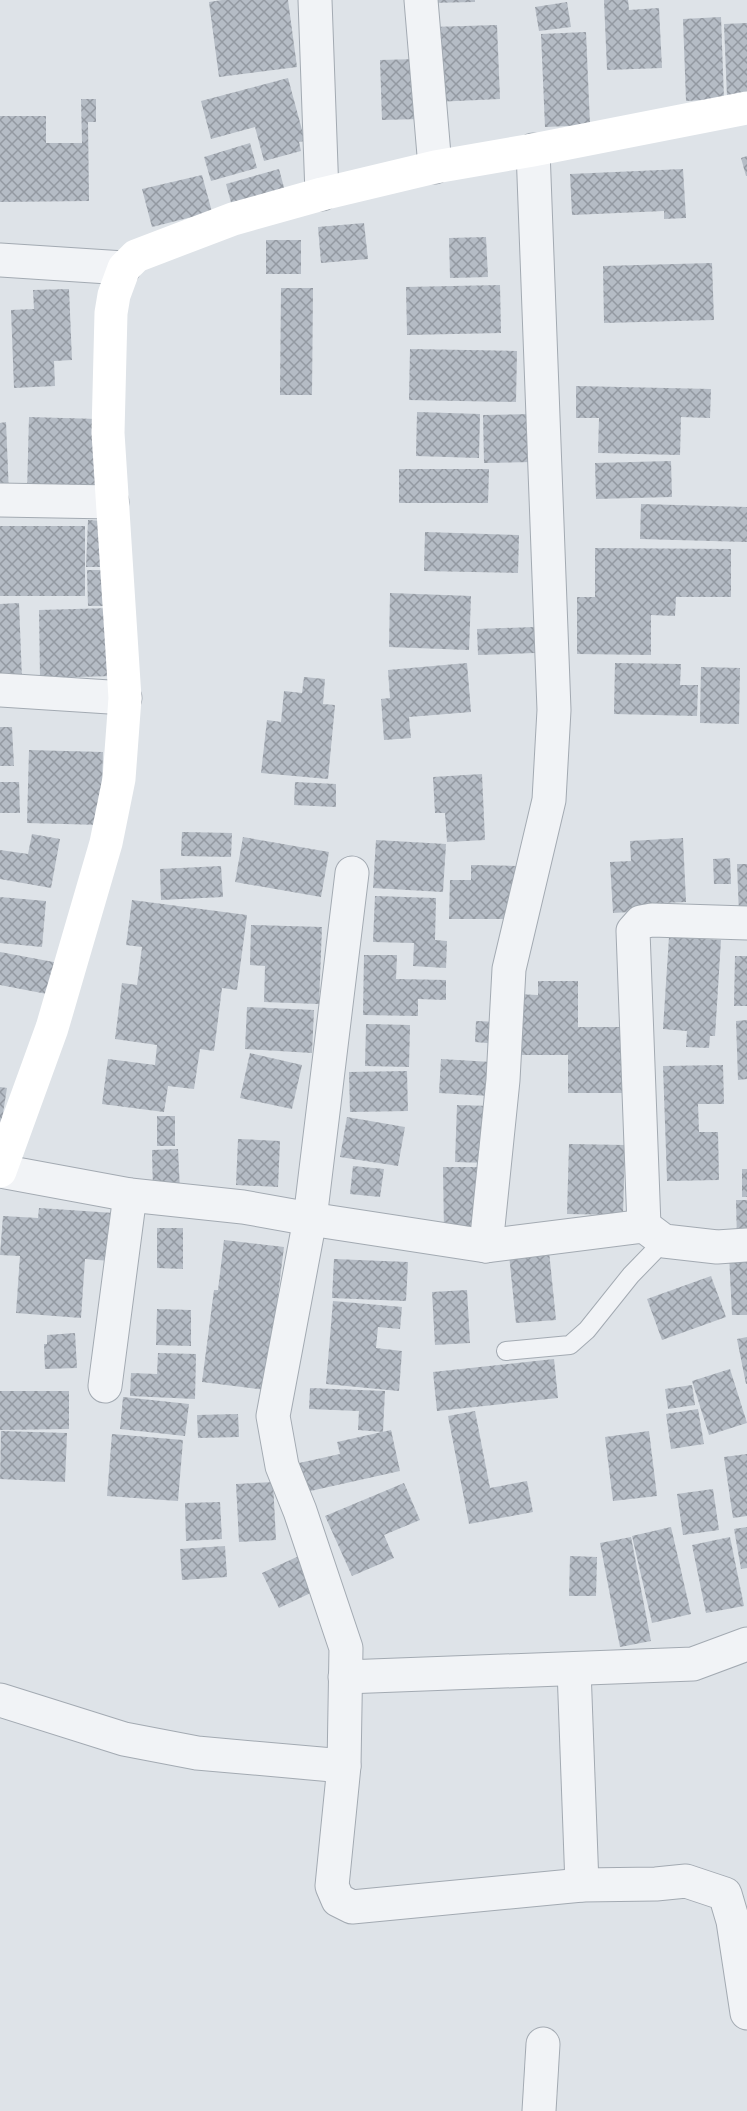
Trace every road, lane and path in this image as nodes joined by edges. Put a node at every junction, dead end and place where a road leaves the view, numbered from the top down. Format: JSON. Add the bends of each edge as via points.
{"nodes":[{"id":1,"x":315,"y":0,"type":"edge"},
{"id":2,"x":421,"y":0,"type":"edge"},
{"id":3,"x":747,"y":108,"type":"edge"},
{"id":4,"x":533,"y":150,"type":"junction"},
{"id":5,"x":435,"y":167,"type":"junction"},
{"id":6,"x":322,"y":194,"type":"junction"},
{"id":7,"x":0,"y":260,"type":"edge"},
{"id":8,"x":124,"y":268,"type":"junction"},
{"id":9,"x":0,"y":500,"type":"edge"},
{"id":10,"x":112,"y":502,"type":"junction"},
{"id":11,"x":0,"y":690,"type":"edge"},
{"id":12,"x":125,"y":698,"type":"junction"},
{"id":13,"x":352,"y":873,"type":"dead end"},
{"id":14,"x":747,"y":923,"type":"edge"},
{"id":15,"x":0,"y":1171,"type":"edge"},
{"id":16,"x":130,"y":1195,"type":"junction"},
{"id":17,"x":310,"y":1219,"type":"junction"},
{"id":18,"x":654,"y":1234,"type":"junction"},
{"id":19,"x":747,"y":1245,"type":"edge"},
{"id":20,"x":486,"y":1246,"type":"junction"},
{"id":21,"x":506,"y":1351,"type":"dead end"},
{"id":22,"x":105,"y":1386,"type":"dead end"},
{"id":23,"x":747,"y":1644,"type":"edge"},
{"id":24,"x":574,"y":1669,"type":"junction"},
{"id":25,"x":345,"y":1677,"type":"junction"},
{"id":26,"x":0,"y":1700,"type":"edge"},
{"id":27,"x":344,"y":1766,"type":"junction"},
{"id":28,"x":582,"y":1885,"type":"junction"},
{"id":29,"x":747,"y":2013,"type":"edge"},
{"id":30,"x":543,"y":2044,"type":"dead end"},
{"id":31,"x":539,"y":2111,"type":"edge"}],
"edges":[{"from":1,"to":6,"type":"street"},
{"from":2,"to":5,"type":"street"},
{"from":3,"to":4,"type":"street"},
{"from":4,"to":5,"type":"street"},
{"from":4,"to":20,"type":"street","via":[[555,710],[549,800],[509,969],[503,1080]]},
{"from":5,"to":6,"type":"street"},
{"from":6,"to":8,"type":"street","via":[[233,219],[136,256]]},
{"from":7,"to":8,"type":"street"},
{"from":8,"to":10,"type":"street","via":[[114,295],[109,337]]},
{"from":9,"to":10,"type":"street"},
{"from":10,"to":12,"type":"street"},
{"from":11,"to":12,"type":"street"},
{"from":12,"to":15,"type":"street","via":[[119,779],[106,843],[52,1028]]},
{"from":13,"to":17,"type":"street"},
{"from":14,"to":18,"type":"street","via":[[652,920],[641,922],[633,931]]},
{"from":15,"to":16,"type":"street"},
{"from":16,"to":17,"type":"street","via":[[243,1207]]},
{"from":16,"to":22,"type":"street"},
{"from":17,"to":20,"type":"street"},
{"from":17,"to":25,"type":"street","via":[[273,1416],[282,1466],[346,1648]]},
{"from":18,"to":19,"type":"street","via":[[717,1247]]},
{"from":18,"to":20,"type":"street"},
{"from":18,"to":21,"type":"lane","via":[[631,1275],[570,1345]]},
{"from":23,"to":24,"type":"street","via":[[693,1664]]},
{"from":24,"to":25,"type":"street"},
{"from":24,"to":28,"type":"street"},
{"from":25,"to":27,"type":"street"},
{"from":26,"to":27,"type":"street","via":[[124,1739],[197,1753]]},
{"from":27,"to":28,"type":"street","via":[[332,1886],[338,1900],[352,1907]]},
{"from":28,"to":29,"type":"street","via":[[686,1881],[725,1894]]},
{"from":30,"to":31,"type":"street"}]}
